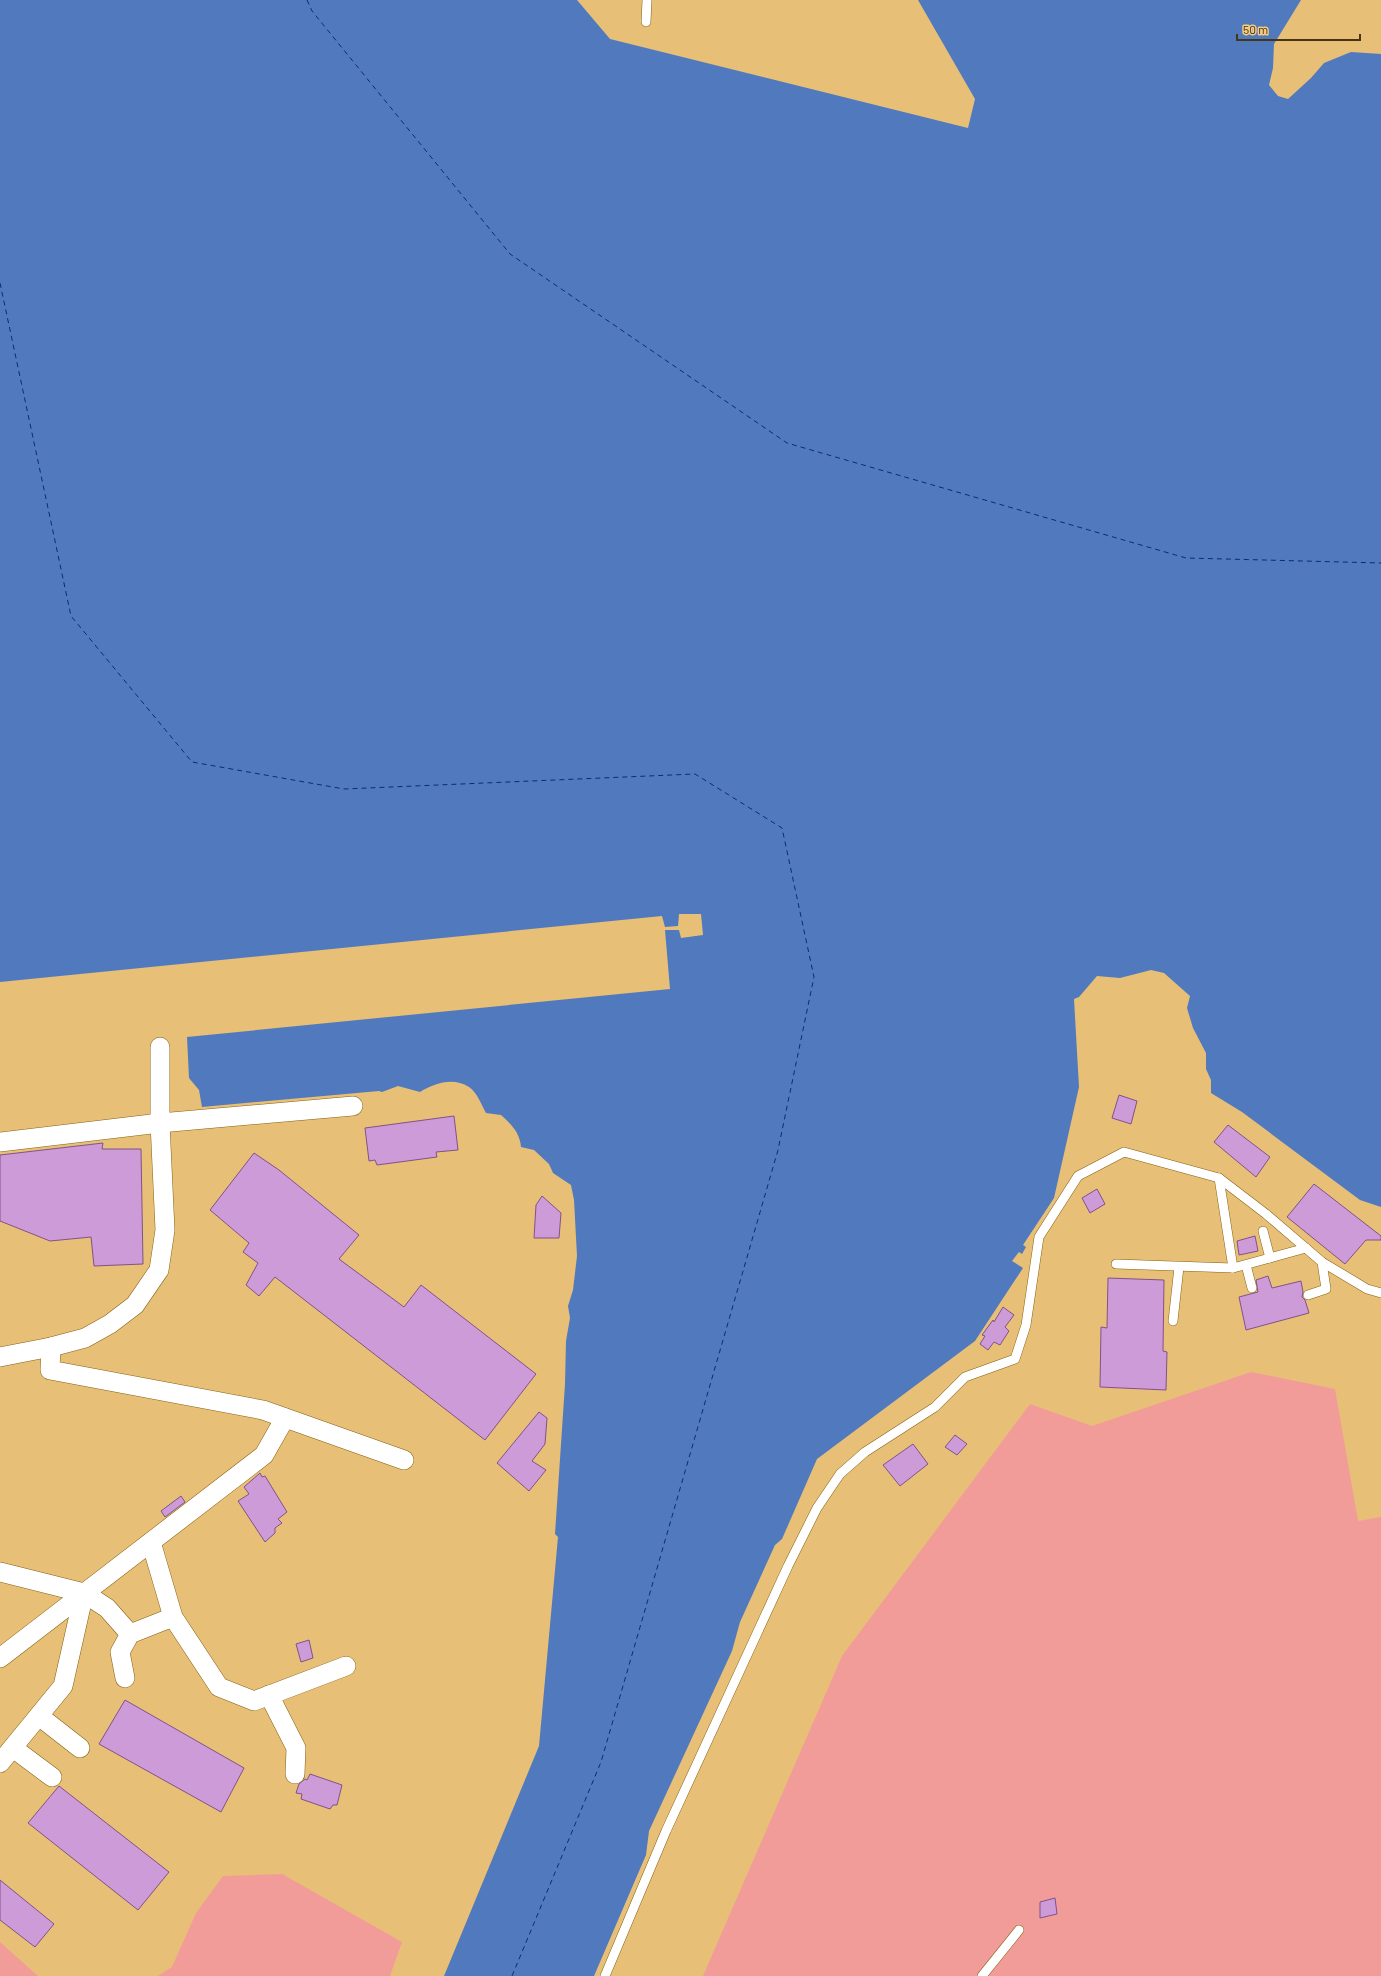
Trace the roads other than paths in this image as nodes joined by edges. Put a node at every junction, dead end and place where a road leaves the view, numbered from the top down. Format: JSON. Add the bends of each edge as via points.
{"nodes":[{"id":1,"x":647,"y":0,"type":"edge"},
{"id":2,"x":646,"y":22,"type":"dead end"},
{"id":3,"x":160,"y":1046,"type":"dead end"},
{"id":4,"x":354,"y":1106,"type":"dead end"},
{"id":5,"x":160,"y":1123,"type":"junction"},
{"id":6,"x":0,"y":1142,"type":"edge"},
{"id":7,"x":1219,"y":1178,"type":"junction"},
{"id":8,"x":1262,"y":1231,"type":"dead end"},
{"id":9,"x":1306,"y":1248,"type":"junction"},
{"id":10,"x":1270,"y":1258,"type":"junction"},
{"id":11,"x":1322,"y":1262,"type":"junction"},
{"id":12,"x":1116,"y":1264,"type":"dead end"},
{"id":13,"x":1246,"y":1265,"type":"junction"},
{"id":14,"x":1179,"y":1266,"type":"junction"},
{"id":15,"x":1233,"y":1268,"type":"junction"},
{"id":16,"x":1252,"y":1288,"type":"dead end"},
{"id":17,"x":1381,"y":1293,"type":"edge"},
{"id":18,"x":1308,"y":1295,"type":"dead end"},
{"id":19,"x":1173,"y":1321,"type":"dead end"},
{"id":20,"x":51,"y":1348,"type":"junction"},
{"id":21,"x":0,"y":1356,"type":"edge"},
{"id":22,"x":285,"y":1418,"type":"junction"},
{"id":23,"x":404,"y":1460,"type":"dead end"},
{"id":24,"x":151,"y":1542,"type":"junction"},
{"id":25,"x":0,"y":1572,"type":"edge"},
{"id":26,"x":84,"y":1594,"type":"junction"},
{"id":27,"x":173,"y":1617,"type":"junction"},
{"id":28,"x":130,"y":1634,"type":"junction"},
{"id":29,"x":0,"y":1658,"type":"edge"},
{"id":30,"x":346,"y":1666,"type":"dead end"},
{"id":31,"x":125,"y":1678,"type":"dead end"},
{"id":32,"x":269,"y":1695,"type":"junction"},
{"id":33,"x":39,"y":1716,"type":"junction"},
{"id":34,"x":13,"y":1748,"type":"junction"},
{"id":35,"x":80,"y":1748,"type":"dead end"},
{"id":36,"x":0,"y":1763,"type":"edge"},
{"id":37,"x":295,"y":1774,"type":"dead end"},
{"id":38,"x":52,"y":1777,"type":"dead end"},
{"id":39,"x":1019,"y":1930,"type":"dead end"},
{"id":40,"x":605,"y":1976,"type":"edge"},
{"id":41,"x":982,"y":1976,"type":"edge"}],
"edges":[{"from":1,"to":2,"type":"lane"},
{"from":3,"to":5,"type":"street"},
{"from":4,"to":5,"type":"street"},
{"from":5,"to":6,"type":"street"},
{"from":5,"to":20,"type":"street","via":[[165,1230],[158,1270],[135,1305],[110,1324],[85,1338]]},
{"from":7,"to":9,"type":"lane"},
{"from":7,"to":15,"type":"lane"},
{"from":7,"to":40,"type":"lane","via":[[1124,1152],[1078,1176],[1039,1237],[1026,1325],[1015,1359],[965,1377],[935,1407],[865,1452],[840,1474],[817,1508],[788,1566],[666,1831]]},
{"from":8,"to":10,"type":"lane"},
{"from":9,"to":10,"type":"lane"},
{"from":9,"to":11,"type":"lane"},
{"from":10,"to":13,"type":"lane"},
{"from":11,"to":17,"type":"lane","via":[[1368,1289]]},
{"from":11,"to":18,"type":"lane","via":[[1326,1289]]},
{"from":12,"to":14,"type":"lane"},
{"from":13,"to":15,"type":"lane"},
{"from":13,"to":16,"type":"lane"},
{"from":14,"to":15,"type":"lane"},
{"from":14,"to":19,"type":"lane"},
{"from":20,"to":21,"type":"street"},
{"from":20,"to":22,"type":"street","via":[[50,1370],[263,1410]]},
{"from":22,"to":23,"type":"street"},
{"from":22,"to":24,"type":"street","via":[[264,1455]]},
{"from":24,"to":26,"type":"street"},
{"from":24,"to":27,"type":"street"},
{"from":25,"to":26,"type":"street"},
{"from":26,"to":28,"type":"street","via":[[107,1608]]},
{"from":26,"to":29,"type":"street"},
{"from":26,"to":33,"type":"street","via":[[63,1686]]},
{"from":27,"to":28,"type":"street"},
{"from":27,"to":32,"type":"street","via":[[219,1687],[254,1701]]},
{"from":28,"to":31,"type":"street","via":[[120,1652]]},
{"from":30,"to":32,"type":"street"},
{"from":32,"to":37,"type":"street","via":[[296,1748]]},
{"from":33,"to":34,"type":"street"},
{"from":33,"to":35,"type":"street"},
{"from":34,"to":36,"type":"street"},
{"from":34,"to":38,"type":"street"},
{"from":39,"to":41,"type":"lane"}]}
